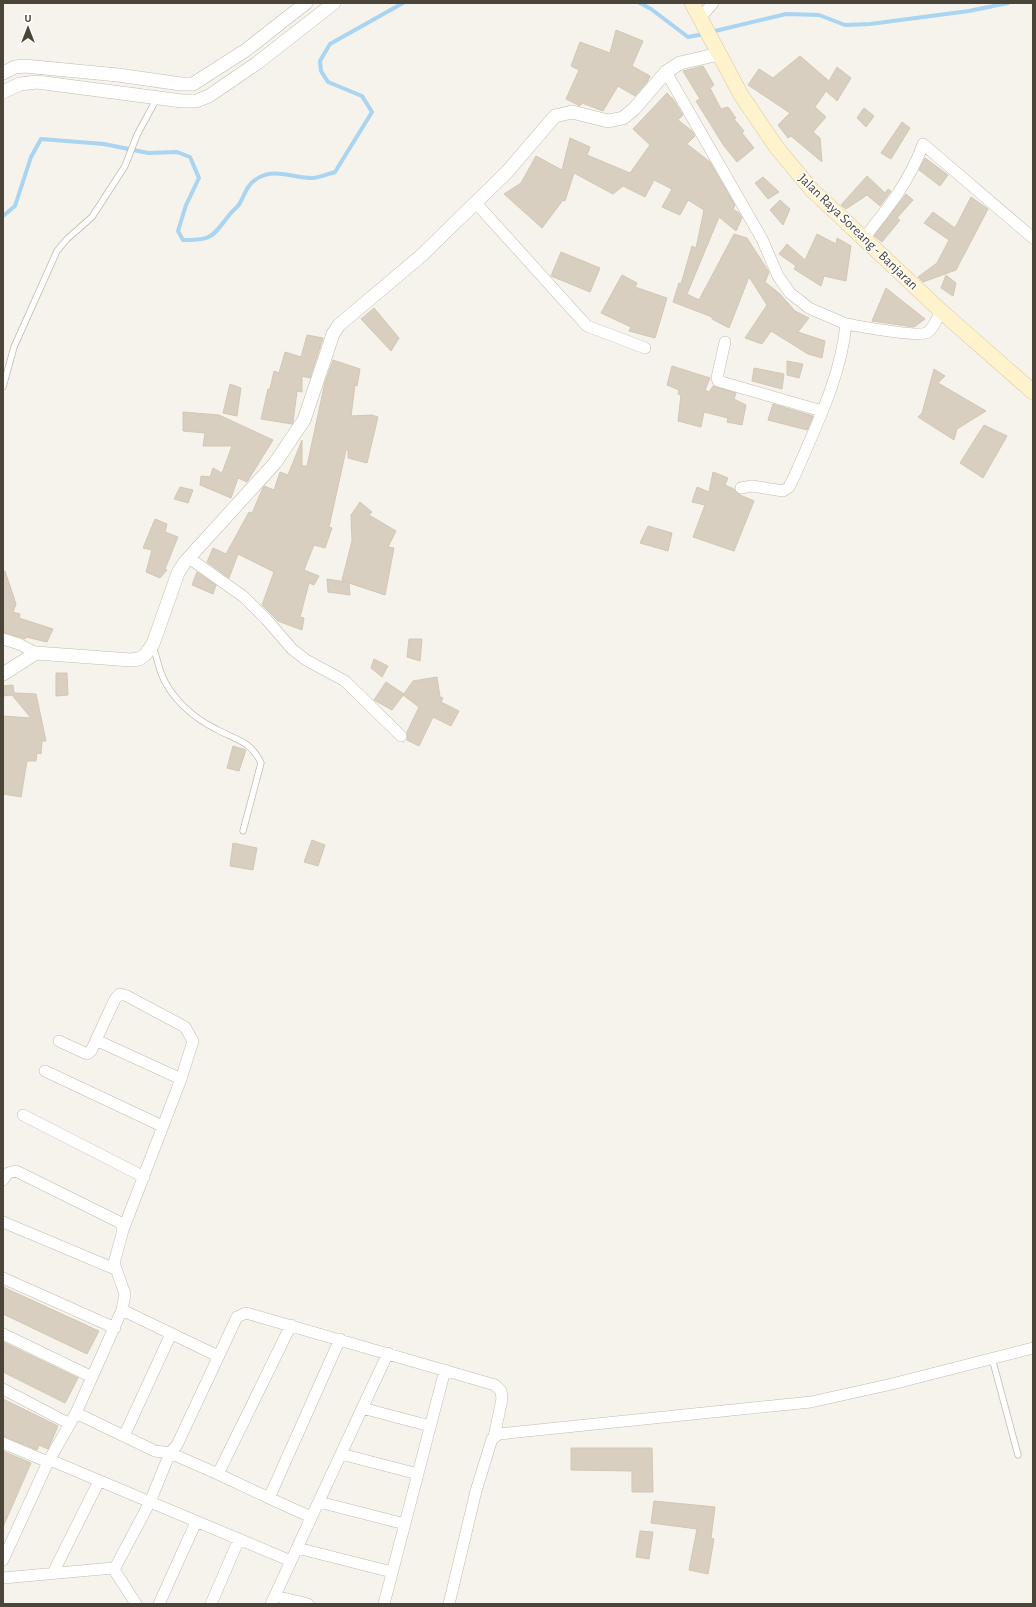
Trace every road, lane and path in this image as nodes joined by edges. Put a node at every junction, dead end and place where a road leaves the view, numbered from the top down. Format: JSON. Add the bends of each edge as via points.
{"nodes":[{"id":1,"x":306,"y":3,"type":"edge"},
{"id":2,"x":334,"y":3,"type":"edge"},
{"id":3,"x":692,"y":3,"type":"edge"},
{"id":4,"x":714,"y":3,"type":"edge"},
{"id":5,"x":702,"y":20,"type":"junction"},
{"id":6,"x":716,"y":48,"type":"junction"},
{"id":7,"x":246,"y":50,"type":"junction"},
{"id":8,"x":256,"y":63,"type":"junction"},
{"id":9,"x":666,"y":72,"type":"junction"},
{"id":10,"x":3,"y":73,"type":"edge"},
{"id":11,"x":3,"y":92,"type":"edge"},
{"id":12,"x":157,"y":98,"type":"junction"},
{"id":13,"x":475,"y":202,"type":"junction"},
{"id":14,"x":1033,"y":238,"type":"edge"},
{"id":15,"x":863,"y":239,"type":"junction"},
{"id":16,"x":941,"y":311,"type":"junction"},
{"id":17,"x":846,"y":324,"type":"junction"},
{"id":18,"x":725,"y":342,"type":"dead end"},
{"id":19,"x":645,"y":348,"type":"dead end"},
{"id":20,"x":3,"y":387,"type":"edge"},
{"id":21,"x":1033,"y":392,"type":"edge"},
{"id":22,"x":822,"y":411,"type":"junction"},
{"id":23,"x":741,"y":488,"type":"dead end"},
{"id":24,"x":189,"y":558,"type":"junction"},
{"id":25,"x":3,"y":639,"type":"edge"},
{"id":26,"x":153,"y":644,"type":"junction"},
{"id":27,"x":36,"y":653,"type":"junction"},
{"id":28,"x":3,"y":674,"type":"edge"},
{"id":29,"x":401,"y":736,"type":"dead end"},
{"id":30,"x":243,"y":831,"type":"dead end"},
{"id":31,"x":96,"y":1040,"type":"junction"},
{"id":32,"x":60,"y":1041,"type":"dead end"},
{"id":33,"x":45,"y":1071,"type":"dead end"},
{"id":34,"x":181,"y":1079,"type":"junction"},
{"id":35,"x":24,"y":1115,"type":"dead end"},
{"id":36,"x":162,"y":1126,"type":"junction"},
{"id":37,"x":144,"y":1177,"type":"junction"},
{"id":38,"x":3,"y":1180,"type":"edge"},
{"id":39,"x":3,"y":1222,"type":"edge"},
{"id":40,"x":123,"y":1230,"type":"junction"},
{"id":41,"x":115,"y":1269,"type":"junction"},
{"id":42,"x":3,"y":1278,"type":"edge"},
{"id":43,"x":122,"y":1310,"type":"junction"},
{"id":44,"x":291,"y":1325,"type":"junction"},
{"id":45,"x":115,"y":1328,"type":"junction"},
{"id":46,"x":3,"y":1334,"type":"edge"},
{"id":47,"x":171,"y":1334,"type":"junction"},
{"id":48,"x":340,"y":1339,"type":"junction"},
{"id":49,"x":1033,"y":1348,"type":"edge"},
{"id":50,"x":388,"y":1354,"type":"junction"},
{"id":51,"x":218,"y":1356,"type":"junction"},
{"id":52,"x":992,"y":1358,"type":"junction"},
{"id":53,"x":445,"y":1370,"type":"junction"},
{"id":54,"x":92,"y":1377,"type":"junction"},
{"id":55,"x":3,"y":1389,"type":"edge"},
{"id":56,"x":362,"y":1408,"type":"junction"},
{"id":57,"x":76,"y":1413,"type":"junction"},
{"id":58,"x":70,"y":1424,"type":"junction"},
{"id":59,"x":430,"y":1426,"type":"junction"},
{"id":60,"x":124,"y":1436,"type":"junction"},
{"id":61,"x":497,"y":1436,"type":"junction"},
{"id":62,"x":3,"y":1443,"type":"edge"},
{"id":63,"x":170,"y":1453,"type":"junction"},
{"id":64,"x":341,"y":1454,"type":"junction"},
{"id":65,"x":1018,"y":1455,"type":"dead end"},
{"id":66,"x":49,"y":1461,"type":"junction"},
{"id":67,"x":218,"y":1474,"type":"junction"},
{"id":68,"x":418,"y":1474,"type":"junction"},
{"id":69,"x":99,"y":1481,"type":"junction"},
{"id":70,"x":269,"y":1498,"type":"junction"},
{"id":71,"x":150,"y":1502,"type":"junction"},
{"id":72,"x":319,"y":1502,"type":"junction"},
{"id":73,"x":311,"y":1517,"type":"junction"},
{"id":74,"x":196,"y":1522,"type":"junction"},
{"id":75,"x":405,"y":1524,"type":"junction"},
{"id":76,"x":239,"y":1540,"type":"junction"},
{"id":77,"x":297,"y":1548,"type":"junction"},
{"id":78,"x":3,"y":1560,"type":"edge"},
{"id":79,"x":291,"y":1561,"type":"junction"},
{"id":80,"x":112,"y":1568,"type":"junction"},
{"id":81,"x":392,"y":1572,"type":"junction"},
{"id":82,"x":53,"y":1573,"type":"junction"},
{"id":83,"x":3,"y":1578,"type":"edge"},
{"id":84,"x":273,"y":1600,"type":"edge"},
{"id":85,"x":136,"y":1604,"type":"edge"},
{"id":86,"x":159,"y":1604,"type":"edge"},
{"id":87,"x":211,"y":1604,"type":"edge"},
{"id":88,"x":308,"y":1604,"type":"edge"},
{"id":89,"x":384,"y":1604,"type":"edge"},
{"id":90,"x":449,"y":1604,"type":"edge"}],
"edges":[{"from":1,"to":7,"type":"street"},
{"from":2,"to":8,"type":"street"},
{"from":3,"to":5,"type":"main road","name":"Jalan Raya Soreang - Banjaran"},
{"from":4,"to":5,"type":"street"},
{"from":5,"to":6,"type":"main road","name":"Jalan Raya Soreang - Banjaran"},
{"from":6,"to":9,"type":"street","via":[[680,63]]},
{"from":6,"to":15,"type":"main road","name":"Jalan Raya Soreang - Banjaran","via":[[741,95],[777,148],[812,190]]},
{"from":7,"to":8,"type":"street"},
{"from":7,"to":10,"type":"street","via":[[193,84],[24,66]]},
{"from":8,"to":12,"type":"street","via":[[209,96],[196,101]]},
{"from":9,"to":13,"type":"street","via":[[623,118],[608,121],[572,112],[555,116],[507,172]]},
{"from":9,"to":17,"type":"street","via":[[762,239],[778,276],[790,293],[809,308]]},
{"from":11,"to":12,"type":"street","via":[[20,84],[37,82]]},
{"from":12,"to":20,"type":"lane","via":[[125,166],[92,218],[57,251],[14,347]]},
{"from":13,"to":19,"type":"street","via":[[587,326]]},
{"from":13,"to":24,"type":"street","via":[[422,255],[336,328],[304,420],[275,463]]},
{"from":14,"to":15,"type":"street","via":[[923,144],[902,187]]},
{"from":15,"to":16,"type":"main road","name":"Jalan Raya Soreang - Banjaran"},
{"from":16,"to":17,"type":"street","via":[[932,328],[923,334]]},
{"from":16,"to":21,"type":"main road","name":"Jalan Raya Soreang - Banjaran"},
{"from":17,"to":22,"type":"street","via":[[842,356]]},
{"from":18,"to":22,"type":"street","via":[[718,381]]},
{"from":22,"to":23,"type":"street","via":[[786,490],[777,491],[752,486]]},
{"from":24,"to":26,"type":"street","via":[[178,573]]},
{"from":24,"to":29,"type":"street","via":[[244,597],[292,649],[306,660],[345,681]]},
{"from":25,"to":27,"type":"street"},
{"from":26,"to":27,"type":"street","via":[[146,655],[131,660]]},
{"from":26,"to":30,"type":"lane","via":[[161,674],[175,697],[215,729],[248,744],[261,763]]},
{"from":27,"to":28,"type":"street"},
{"from":31,"to":32,"type":"street","via":[[87,1054]]},
{"from":31,"to":34,"type":"street"},
{"from":31,"to":34,"type":"street","via":[[115,998],[120,994],[127,996],[185,1027],[189,1032],[193,1041]]},
{"from":33,"to":36,"type":"street"},
{"from":34,"to":36,"type":"street"},
{"from":35,"to":37,"type":"street"},
{"from":36,"to":37,"type":"street"},
{"from":37,"to":40,"type":"street"},
{"from":38,"to":40,"type":"street","via":[[8,1173],[16,1171],[116,1220],[121,1223]]},
{"from":39,"to":41,"type":"street"},
{"from":40,"to":41,"type":"street","via":[[114,1256]]},
{"from":41,"to":43,"type":"street","via":[[125,1294]]},
{"from":42,"to":45,"type":"street"},
{"from":43,"to":45,"type":"street"},
{"from":43,"to":47,"type":"street"},
{"from":44,"to":48,"type":"street"},
{"from":44,"to":51,"type":"street","via":[[246,1313],[237,1317]]},
{"from":44,"to":67,"type":"street"},
{"from":45,"to":54,"type":"street"},
{"from":46,"to":54,"type":"street"},
{"from":47,"to":51,"type":"street"},
{"from":47,"to":60,"type":"street"},
{"from":48,"to":50,"type":"street"},
{"from":48,"to":70,"type":"street"},
{"from":49,"to":52,"type":"street"},
{"from":50,"to":53,"type":"street"},
{"from":50,"to":56,"type":"street"},
{"from":51,"to":63,"type":"street"},
{"from":52,"to":61,"type":"street","via":[[811,1402]]},
{"from":52,"to":65,"type":"lane"},
{"from":53,"to":59,"type":"street"},
{"from":53,"to":61,"type":"street","via":[[495,1385],[501,1391]]},
{"from":54,"to":57,"type":"street"},
{"from":55,"to":58,"type":"street"},
{"from":56,"to":59,"type":"street"},
{"from":56,"to":64,"type":"street"},
{"from":57,"to":58,"type":"street"},
{"from":57,"to":60,"type":"street"},
{"from":58,"to":66,"type":"street"},
{"from":59,"to":68,"type":"street"},
{"from":60,"to":63,"type":"street","via":[[155,1451]]},
{"from":61,"to":90,"type":"street","via":[[476,1491]]},
{"from":62,"to":66,"type":"street"},
{"from":63,"to":67,"type":"street"},
{"from":63,"to":71,"type":"street"},
{"from":64,"to":68,"type":"street"},
{"from":64,"to":72,"type":"street"},
{"from":66,"to":69,"type":"street"},
{"from":66,"to":78,"type":"street"},
{"from":67,"to":70,"type":"street"},
{"from":68,"to":75,"type":"street"},
{"from":69,"to":71,"type":"street"},
{"from":69,"to":82,"type":"street"},
{"from":70,"to":73,"type":"street"},
{"from":71,"to":74,"type":"street"},
{"from":71,"to":80,"type":"street","via":[[116,1566]]},
{"from":72,"to":73,"type":"street"},
{"from":72,"to":75,"type":"street"},
{"from":73,"to":77,"type":"street"},
{"from":74,"to":76,"type":"street"},
{"from":74,"to":86,"type":"street"},
{"from":75,"to":81,"type":"street"},
{"from":76,"to":79,"type":"street"},
{"from":76,"to":87,"type":"street"},
{"from":77,"to":79,"type":"street"},
{"from":77,"to":81,"type":"street"},
{"from":79,"to":84,"type":"street"},
{"from":80,"to":82,"type":"street"},
{"from":80,"to":85,"type":"street"},
{"from":81,"to":89,"type":"street"},
{"from":82,"to":83,"type":"street"},
{"from":84,"to":88,"type":"street"}]}
